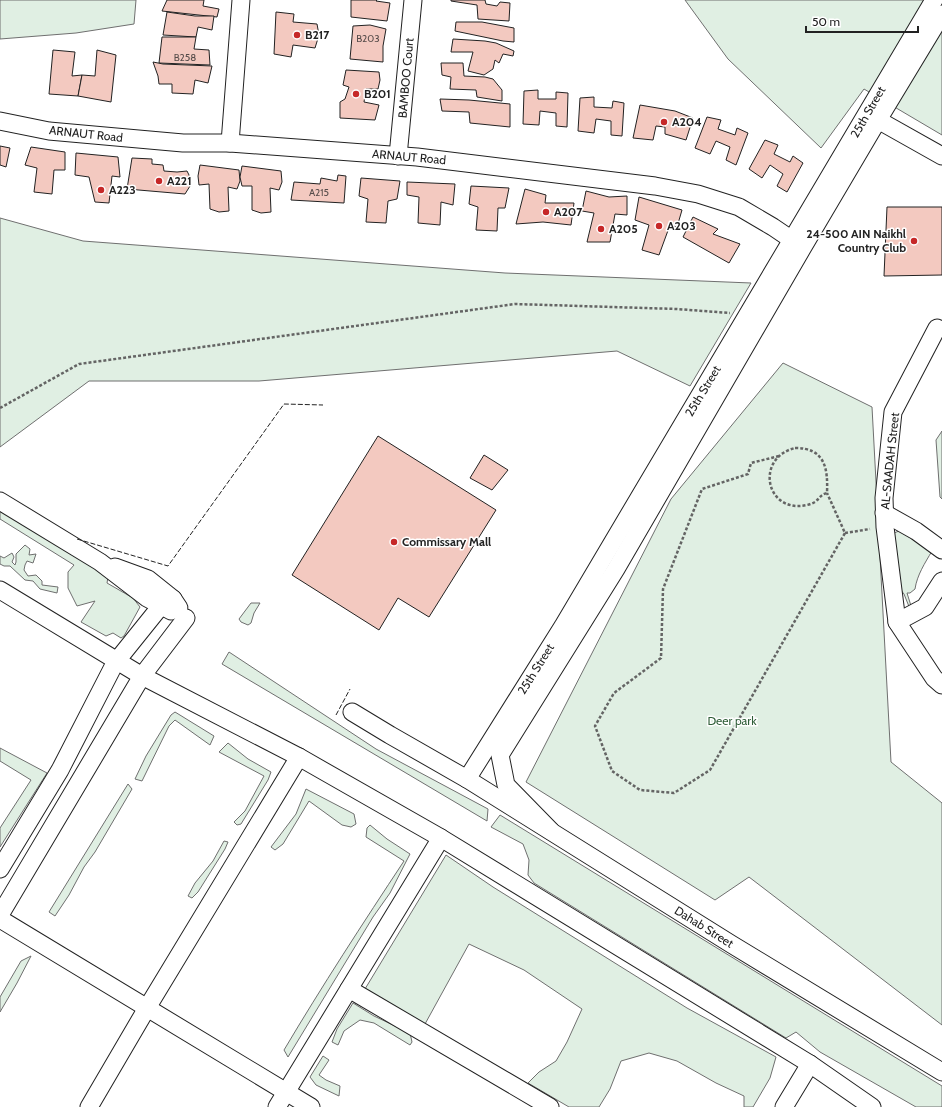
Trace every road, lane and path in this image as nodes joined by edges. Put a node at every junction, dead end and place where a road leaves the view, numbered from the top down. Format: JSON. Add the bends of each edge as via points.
{"nodes":[{"id":1,"x":241,"y":0,"type":"edge"},
{"id":2,"x":413,"y":0,"type":"edge"},
{"id":3,"x":934,"y":0,"type":"edge"},
{"id":4,"x":942,"y":14,"type":"edge"},
{"id":5,"x":0,"y":120,"type":"edge"},
{"id":6,"x":878,"y":120,"type":"junction"},
{"id":7,"x":230,"y":143,"type":"junction"},
{"id":8,"x":398,"y":156,"type":"junction"},
{"id":9,"x":942,"y":156,"type":"edge"},
{"id":10,"x":798,"y":244,"type":"junction"},
{"id":11,"x":748,"y":315,"type":"junction"},
{"id":12,"x":937,"y":328,"type":"dead end"},
{"id":13,"x":0,"y":408,"type":"edge"},
{"id":14,"x":779,"y":456,"type":"junction"},
{"id":15,"x":827,"y":493,"type":"junction"},
{"id":16,"x":0,"y":501,"type":"edge"},
{"id":17,"x":885,"y":520,"type":"junction"},
{"id":18,"x":845,"y":533,"type":"junction"},
{"id":19,"x":942,"y":550,"type":"edge"},
{"id":20,"x":942,"y":581,"type":"edge"},
{"id":21,"x":0,"y":590,"type":"edge"},
{"id":22,"x":167,"y":602,"type":"junction"},
{"id":23,"x":897,"y":622,"type":"junction"},
{"id":24,"x":117,"y":661,"type":"junction"},
{"id":25,"x":142,"y":676,"type":"junction"},
{"id":26,"x":942,"y":685,"type":"edge"},
{"id":27,"x":352,"y":712,"type":"dead end"},
{"id":28,"x":299,"y":757,"type":"junction"},
{"id":29,"x":60,"y":770,"type":"junction"},
{"id":30,"x":467,"y":779,"type":"junction"},
{"id":31,"x":78,"y":782,"type":"junction"},
{"id":32,"x":550,"y":832,"type":"junction"},
{"id":33,"x":441,"y":838,"type":"junction"},
{"id":34,"x":0,"y":869,"type":"edge"},
{"id":35,"x":0,"y":915,"type":"edge"},
{"id":36,"x":0,"y":920,"type":"edge"},
{"id":37,"x":349,"y":989,"type":"junction"},
{"id":38,"x":148,"y":1008,"type":"junction"},
{"id":39,"x":810,"y":1064,"type":"junction"},
{"id":40,"x":942,"y":1072,"type":"edge"},
{"id":41,"x":282,"y":1100,"type":"edge"},
{"id":42,"x":89,"y":1107,"type":"edge"},
{"id":43,"x":311,"y":1107,"type":"edge"},
{"id":44,"x":550,"y":1107,"type":"edge"},
{"id":45,"x":784,"y":1107,"type":"edge"},
{"id":46,"x":872,"y":1107,"type":"edge"}],
"edges":[{"from":1,"to":7,"type":"street"},
{"from":2,"to":8,"type":"street","name":"BAMBOO Court"},
{"from":3,"to":10,"type":"street","name":"25th Street"},
{"from":4,"to":6,"type":"street","name":"25th Street"},
{"from":5,"to":7,"type":"street","name":"ARNAUT Road","via":[[49,131],[183,143]]},
{"from":6,"to":9,"type":"street"},
{"from":6,"to":10,"type":"street","name":"25th Street"},
{"from":7,"to":8,"type":"street","name":"ARNAUT Road"},
{"from":8,"to":10,"type":"street","name":"ARNAUT Road","via":[[698,194],[739,207]]},
{"from":10,"to":11,"type":"street","name":"25th Street"},
{"from":10,"to":32,"type":"street","name":"25th Street","via":[[616,569],[500,754],[506,786]]},
{"from":11,"to":13,"type":"path","via":[[677,309],[515,304],[79,364]]},
{"from":11,"to":30,"type":"street","name":"25th Street","via":[[563,626]]},
{"from":12,"to":17,"type":"street","name":"AL-SAADAH Street","via":[[893,412],[884,498]]},
{"from":14,"to":15,"type":"path","via":[[795,448],[811,450],[823,461],[826,469]]},
{"from":14,"to":15,"type":"path","via":[[774,461],[769,480],[778,498],[786,504],[806,506]]},
{"from":14,"to":18,"type":"path","via":[[751,463],[748,474],[702,489],[663,589],[661,658],[614,692],[595,726],[612,771],[640,790],[674,793],[710,770]]},
{"from":15,"to":18,"type":"path"},
{"from":16,"to":22,"type":"street","via":[[100,562],[148,579]]},
{"from":17,"to":18,"type":"path"},
{"from":17,"to":19,"type":"street","via":[[916,531]]},
{"from":17,"to":23,"type":"street","name":"AL-SAADAH Street"},
{"from":20,"to":23,"type":"street","via":[[925,607]]},
{"from":21,"to":24,"type":"street"},
{"from":22,"to":24,"type":"street"},
{"from":22,"to":25,"type":"street","via":[[186,618]]},
{"from":23,"to":26,"type":"street","name":"AL-SAADAH Street","via":[[934,678]]},
{"from":24,"to":25,"type":"street"},
{"from":24,"to":29,"type":"street"},
{"from":25,"to":28,"type":"street"},
{"from":25,"to":31,"type":"street"},
{"from":27,"to":30,"type":"street","name":"Dahab Street"},
{"from":28,"to":33,"type":"street"},
{"from":28,"to":38,"type":"street"},
{"from":29,"to":31,"type":"street"},
{"from":29,"to":34,"type":"street"},
{"from":30,"to":32,"type":"street","name":"Dahab Street"},
{"from":31,"to":35,"type":"street"},
{"from":32,"to":40,"type":"street","name":"Dahab Street"},
{"from":33,"to":37,"type":"street"},
{"from":33,"to":39,"type":"street"},
{"from":36,"to":38,"type":"street"},
{"from":37,"to":41,"type":"street"},
{"from":37,"to":44,"type":"street"},
{"from":38,"to":41,"type":"street"},
{"from":38,"to":42,"type":"street"},
{"from":39,"to":45,"type":"street"},
{"from":39,"to":46,"type":"street"},
{"from":41,"to":43,"type":"street"}]}
